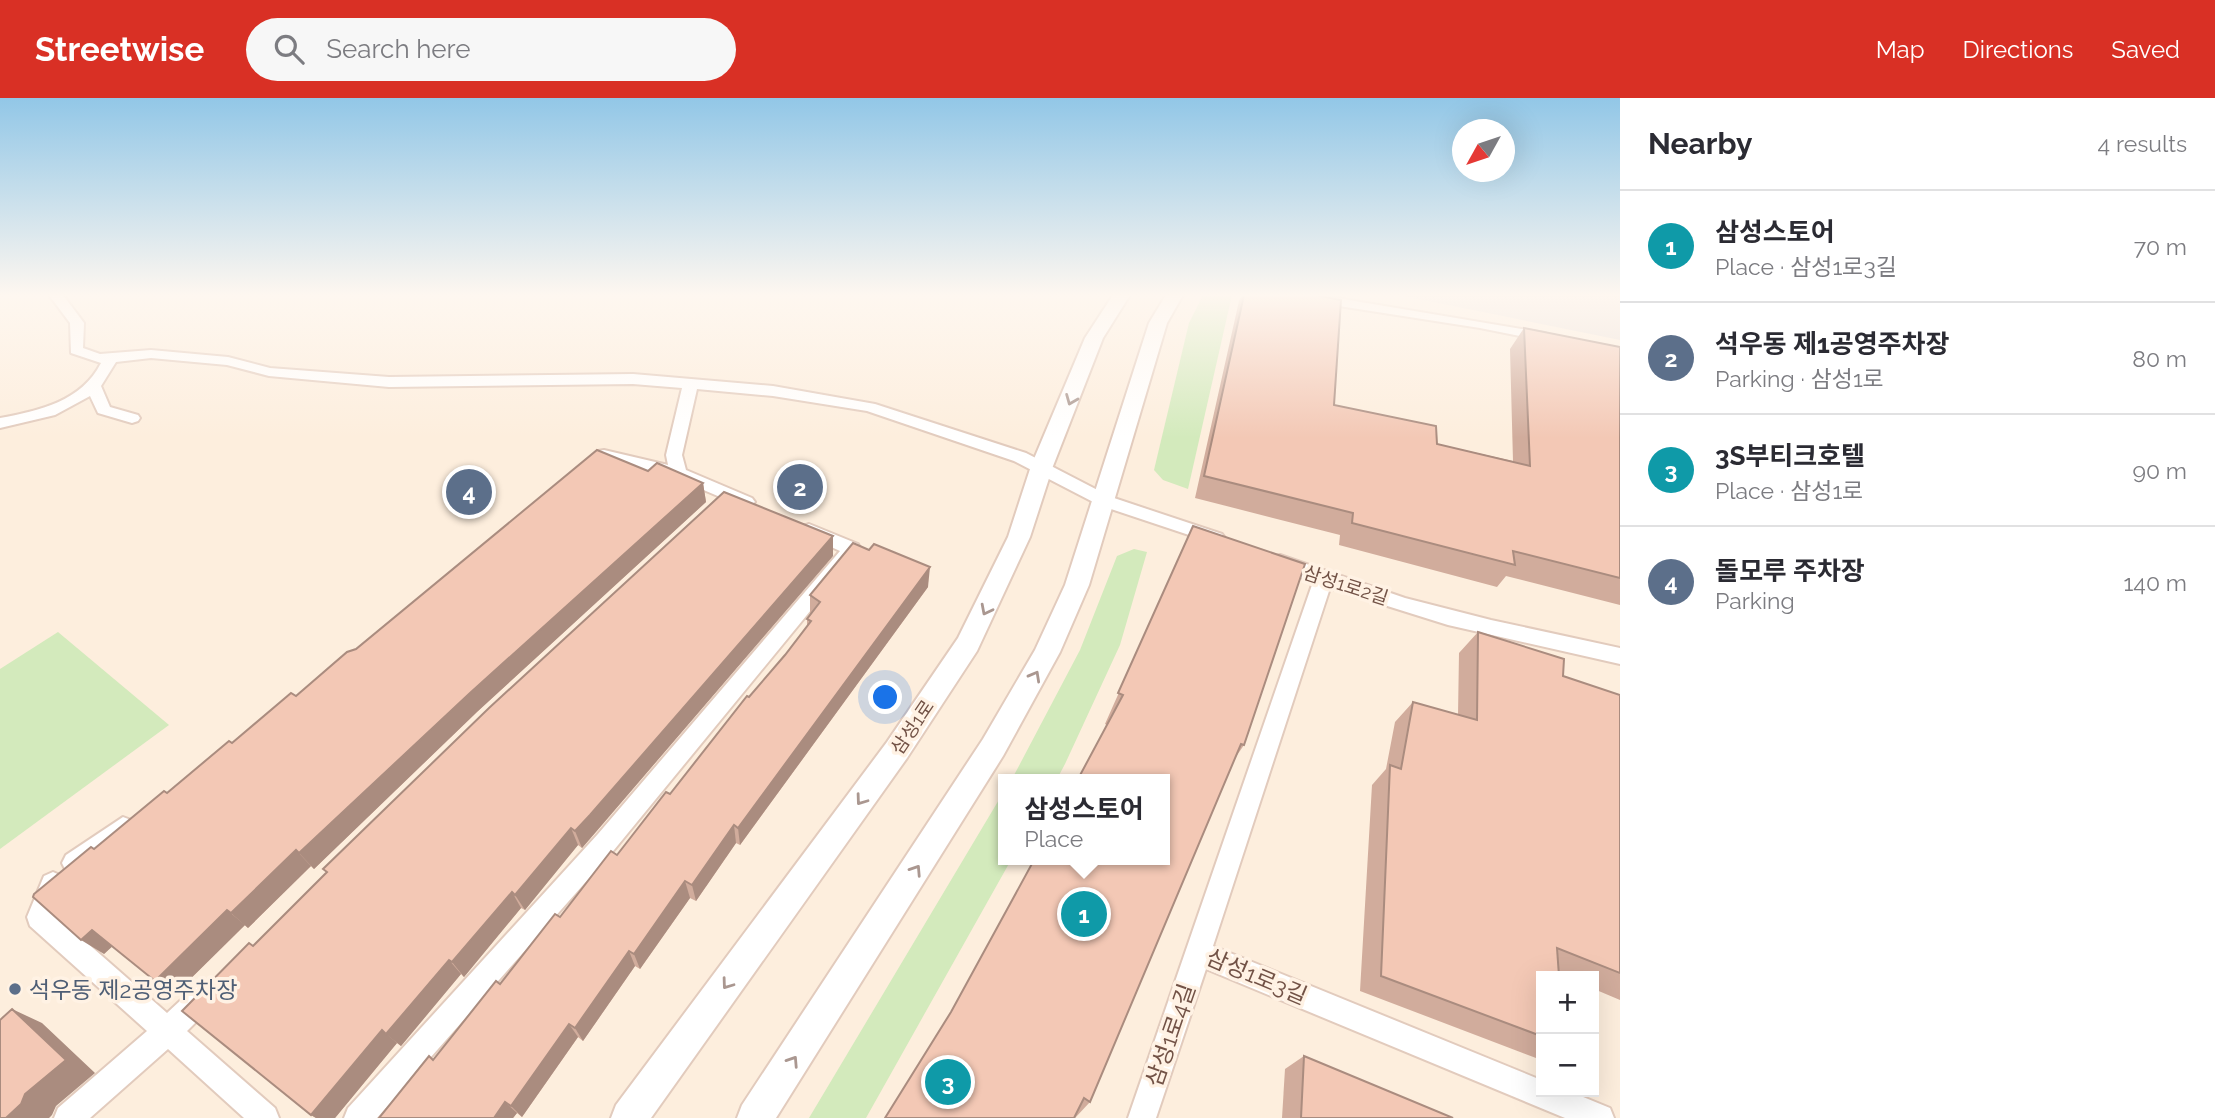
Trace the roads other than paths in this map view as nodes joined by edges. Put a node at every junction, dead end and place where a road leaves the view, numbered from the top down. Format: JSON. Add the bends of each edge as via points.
{"nodes":[{"id":1,"x":76,"y":343,"type":"edge"},
{"id":2,"x":1092,"y":343,"type":"edge"},
{"id":3,"x":1154,"y":343,"type":"edge"},
{"id":4,"x":111,"y":358,"type":"junction"},
{"id":5,"x":93,"y":386,"type":"junction"},
{"id":6,"x":690,"y":386,"type":"junction"},
{"id":7,"x":132,"y":418,"type":"dead end"},
{"id":8,"x":0,"y":423,"type":"edge"},
{"id":9,"x":1042,"y":466,"type":"junction"},
{"id":10,"x":583,"y":473,"type":"edge"},
{"id":11,"x":678,"y":473,"type":"junction"},
{"id":12,"x":729,"y":495,"type":"junction"},
{"id":13,"x":1105,"y":501,"type":"junction"},
{"id":14,"x":766,"y":511,"type":"edge"},
{"id":15,"x":709,"y":513,"type":"edge"},
{"id":16,"x":790,"y":522,"type":"edge"},
{"id":17,"x":1239,"y":546,"type":"edge"},
{"id":18,"x":1263,"y":555,"type":"edge"},
{"id":19,"x":1323,"y":580,"type":"junction"},
{"id":20,"x":1620,"y":656,"type":"edge"},
{"id":21,"x":146,"y":811,"type":"edge"},
{"id":22,"x":1198,"y":953,"type":"junction"},
{"id":23,"x":218,"y":982,"type":"edge"},
{"id":24,"x":168,"y":1031,"type":"junction"},
{"id":25,"x":68,"y":1118,"type":"edge"},
{"id":26,"x":265,"y":1118,"type":"edge"},
{"id":27,"x":358,"y":1118,"type":"edge"},
{"id":28,"x":629,"y":1118,"type":"edge"},
{"id":29,"x":755,"y":1118,"type":"edge"},
{"id":30,"x":1142,"y":1118,"type":"edge"},
{"id":31,"x":1600,"y":1118,"type":"edge"}],
"edges":[{"from":1,"to":4,"type":"street","via":[[76,350],[98,359]]},
{"from":2,"to":9,"type":"street","name":"삼성1로","one_way":true},
{"from":3,"to":13,"type":"street"},
{"from":4,"to":5,"type":"street"},
{"from":4,"to":6,"type":"street","via":[[151,354],[228,361],[270,372],[389,382],[633,379]]},
{"from":5,"to":7,"type":"street","via":[[104,410]]},
{"from":5,"to":8,"type":"street","via":[[65,406],[36,418]]},
{"from":6,"to":9,"type":"street","via":[[773,391],[870,407]]},
{"from":6,"to":11,"type":"street","via":[[674,455]]},
{"from":9,"to":13,"type":"street"},
{"from":9,"to":28,"type":"street","name":"삼성1로","one_way":true,"via":[[1019,537],[968,644],[897,750]]},
{"from":10,"to":11,"type":"street","via":[[604,455]]},
{"from":11,"to":12,"type":"street"},
{"from":12,"to":14,"type":"street"},
{"from":12,"to":15,"type":"street"},
{"from":13,"to":17,"type":"street"},
{"from":29,"to":13,"type":"street","one_way":true,"via":[[1019,705],[1063,619]]},
{"from":16,"to":27,"type":"street","via":[[852,549],[606,842]]},
{"from":18,"to":19,"type":"street","name":"삼성1로2길"},
{"from":19,"to":20,"type":"street","name":"삼성1로2길","via":[[1515,635]]},
{"from":19,"to":22,"type":"street","name":"삼성1로3길"},
{"from":21,"to":24,"type":"street","via":[[57,876],[39,917]]},
{"from":22,"to":30,"type":"street","name":"삼성1로4길"},
{"from":22,"to":31,"type":"street","name":"삼성1로3길"},
{"from":23,"to":24,"type":"street"},
{"from":24,"to":25,"type":"street"},
{"from":24,"to":26,"type":"street"}]}
